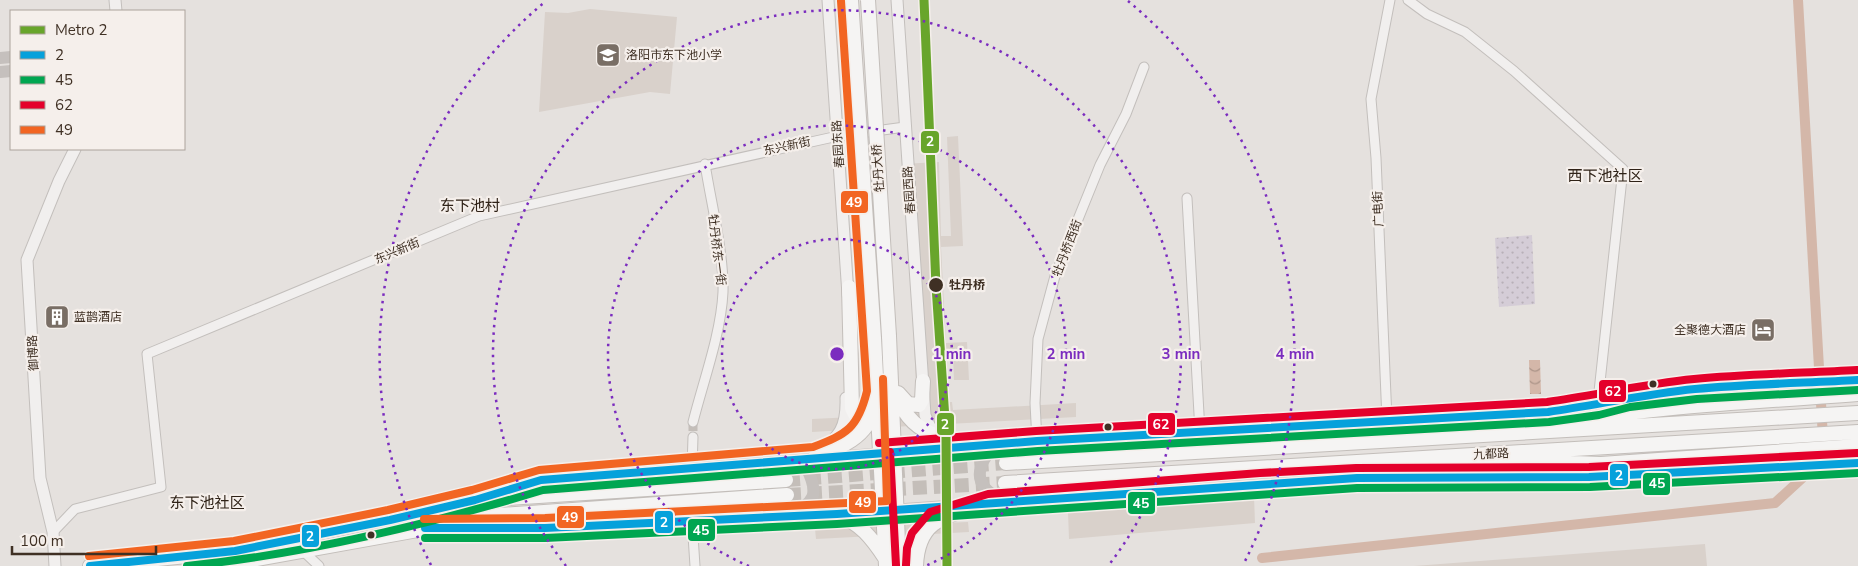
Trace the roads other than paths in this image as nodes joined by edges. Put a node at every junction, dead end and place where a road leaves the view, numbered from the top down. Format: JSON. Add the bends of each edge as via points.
{"nodes":[{"id":1,"x":828,"y":0,"type":"edge"},
{"id":2,"x":851,"y":0,"type":"edge"},
{"id":3,"x":868,"y":0,"type":"edge"},
{"id":4,"x":897,"y":0,"type":"edge"},
{"id":5,"x":1390,"y":0,"type":"edge"},
{"id":6,"x":1408,"y":0,"type":"edge"},
{"id":7,"x":1144,"y":67,"type":"dead end"},
{"id":8,"x":905,"y":127,"type":"junction"},
{"id":9,"x":838,"y":136,"type":"junction"},
{"id":10,"x":74,"y":150,"type":"edge"},
{"id":11,"x":705,"y":164,"type":"junction"},
{"id":12,"x":1186,"y":198,"type":"dead end"},
{"id":13,"x":849,"y":287,"type":"junction"},
{"id":14,"x":923,"y":381,"type":"junction"},
{"id":15,"x":1853,"y":381,"type":"edge"},
{"id":16,"x":893,"y":383,"type":"junction"},
{"id":17,"x":877,"y":392,"type":"junction"},
{"id":18,"x":1858,"y":394,"type":"edge"},
{"id":19,"x":1597,"y":410,"type":"junction"},
{"id":20,"x":1858,"y":413,"type":"edge"},
{"id":21,"x":1387,"y":420,"type":"junction"},
{"id":22,"x":693,"y":422,"type":"tunnel mouth"},
{"id":23,"x":1200,"y":432,"type":"junction"},
{"id":24,"x":1858,"y":432,"type":"edge"},
{"id":25,"x":1492,"y":435,"type":"junction"},
{"id":26,"x":693,"y":437,"type":"tunnel mouth"},
{"id":27,"x":953,"y":440,"type":"junction"},
{"id":28,"x":1037,"y":441,"type":"junction"},
{"id":29,"x":1021,"y":442,"type":"junction"},
{"id":30,"x":1858,"y":446,"type":"edge"},
{"id":31,"x":894,"y":452,"type":"junction"},
{"id":32,"x":880,"y":453,"type":"junction"},
{"id":33,"x":815,"y":457,"type":"junction"},
{"id":34,"x":1436,"y":457,"type":"junction"},
{"id":35,"x":785,"y":461,"type":"junction"},
{"id":36,"x":1006,"y":463,"type":"tunnel mouth"},
{"id":37,"x":1858,"y":463,"type":"edge"},
{"id":38,"x":692,"y":468,"type":"junction"},
{"id":39,"x":1589,"y":477,"type":"junction"},
{"id":40,"x":1357,"y":478,"type":"junction"},
{"id":41,"x":786,"y":480,"type":"tunnel mouth"},
{"id":42,"x":1004,"y":483,"type":"tunnel mouth"},
{"id":43,"x":787,"y":495,"type":"tunnel mouth"},
{"id":44,"x":475,"y":500,"type":"junction"},
{"id":45,"x":1006,"y":503,"type":"junction"},
{"id":46,"x":989,"y":504,"type":"junction"},
{"id":47,"x":890,"y":511,"type":"junction"},
{"id":48,"x":837,"y":514,"type":"junction"},
{"id":49,"x":787,"y":516,"type":"junction"},
{"id":50,"x":692,"y":520,"type":"junction"},
{"id":51,"x":430,"y":528,"type":"junction"},
{"id":52,"x":53,"y":532,"type":"junction"},
{"id":53,"x":302,"y":550,"type":"junction"},
{"id":54,"x":886,"y":563,"type":"edge"},
{"id":55,"x":55,"y":566,"type":"edge"},
{"id":56,"x":90,"y":566,"type":"edge"},
{"id":57,"x":218,"y":566,"type":"edge"},
{"id":58,"x":319,"y":566,"type":"edge"},
{"id":59,"x":695,"y":566,"type":"edge"},
{"id":60,"x":899,"y":566,"type":"edge"},
{"id":61,"x":916,"y":566,"type":"edge"}],
"edges":[{"from":1,"to":9,"type":"street","name":"春园东路"},
{"from":2,"to":17,"type":"main road","name":"牡丹大桥","bridge":true},
{"from":3,"to":16,"type":"main road","name":"牡丹大桥","bridge":true},
{"from":4,"to":8,"type":"street","name":"春园西路"},
{"from":5,"to":21,"type":"street","name":"广电街","via":[[1371,99]]},
{"from":6,"to":19,"type":"street","via":[[1427,14],[1465,32],[1514,71],[1623,169]]},
{"from":7,"to":28,"type":"street","name":"牡丹桥西街","via":[[1055,276],[1038,339]]},
{"from":8,"to":9,"type":"street","name":"东兴新街"},
{"from":8,"to":14,"type":"street","name":"春园西路"},
{"from":9,"to":11,"type":"street","name":"东兴新街"},
{"from":9,"to":13,"type":"street","name":"春园东路"},
{"from":10,"to":52,"type":"street","name":"御博路","via":[[27,260],[40,478]]},
{"from":11,"to":22,"type":"street","name":"牡丹桥东一街","via":[[723,293]]},
{"from":11,"to":52,"type":"street","name":"东兴新街","via":[[479,216],[147,354],[161,487],[75,509]]},
{"from":12,"to":23,"type":"street"},
{"from":13,"to":17,"type":"main road","via":[[852,408],[856,414],[865,415],[869,411]]},
{"from":13,"to":33,"type":"street","name":"春园东路","via":[[844,357],[847,418],[843,429]]},
{"from":14,"to":16,"type":"main road","via":[[922,400],[913,406],[901,398]]},
{"from":14,"to":27,"type":"street","name":"春园西路","via":[[925,415],[930,427]]},
{"from":15,"to":19,"type":"main road","via":[[1686,390],[1628,397]]},
{"from":16,"to":27,"type":"main road","via":[[903,411],[918,428]]},
{"from":16,"to":31,"type":"main road"},
{"from":17,"to":32,"type":"main road"},
{"from":17,"to":33,"type":"main road","via":[[872,418],[861,434],[840,448]]},
{"from":18,"to":19,"type":"main road","via":[[1660,409]]},
{"from":19,"to":21,"type":"main road"},
{"from":19,"to":25,"type":"main road"},
{"from":20,"to":25,"type":"main road","name":"九都路"},
{"from":21,"to":23,"type":"main road"},
{"from":21,"to":25,"type":"main road"},
{"from":23,"to":28,"type":"main road"},
{"from":24,"to":34,"type":"main road","name":"九都路"},
{"from":25,"to":36,"type":"main road","name":"九都路"},
{"from":26,"to":38,"type":"street"},
{"from":27,"to":29,"type":"main road"},
{"from":28,"to":29,"type":"main road"},
{"from":29,"to":31,"type":"main road"},
{"from":29,"to":45,"type":"main road","via":[[990,453],[980,470],[979,478],[984,487]]},
{"from":30,"to":34,"type":"main road","via":[[1601,464]]},
{"from":31,"to":32,"type":"main road"},
{"from":31,"to":47,"type":"main road"},
{"from":32,"to":33,"type":"main road"},
{"from":32,"to":47,"type":"main road"},
{"from":33,"to":35,"type":"main road"},
{"from":34,"to":39,"type":"main road"},
{"from":34,"to":40,"type":"main road"},
{"from":34,"to":42,"type":"main road","name":"九都路"},
{"from":35,"to":38,"type":"main road"},
{"from":35,"to":49,"type":"main road","via":[[807,469],[815,484],[813,497],[807,506]]},
{"from":37,"to":39,"type":"main road","name":"九都路"},
{"from":38,"to":44,"type":"main road","via":[[541,480]]},
{"from":39,"to":40,"type":"main road","name":"九都路"},
{"from":40,"to":45,"type":"main road","name":"九都路","via":[[1261,482]]},
{"from":41,"to":44,"type":"main road"},
{"from":43,"to":51,"type":"main road","via":[[501,515]]},
{"from":44,"to":56,"type":"main road","via":[[235,551]]},
{"from":45,"to":46,"type":"main road","name":"九都路"},
{"from":46,"to":47,"type":"main road","name":"九都路"},
{"from":46,"to":61,"type":"main road","via":[[937,519],[921,537]]},
{"from":47,"to":48,"type":"main road","name":"九都路"},
{"from":47,"to":54,"type":"main road"},
{"from":47,"to":60,"type":"main road"},
{"from":48,"to":49,"type":"main road","name":"九都路"},
{"from":48,"to":54,"type":"main road","via":[[865,531]]},
{"from":49,"to":50,"type":"main road","name":"九都路"},
{"from":50,"to":51,"type":"main road","name":"九都路","via":[[545,528]]},
{"from":50,"to":59,"type":"street"},
{"from":51,"to":53,"type":"main road"},
{"from":52,"to":55,"type":"street","name":"御博路"},
{"from":53,"to":57,"type":"main road"},
{"from":53,"to":58,"type":"street"}]}
